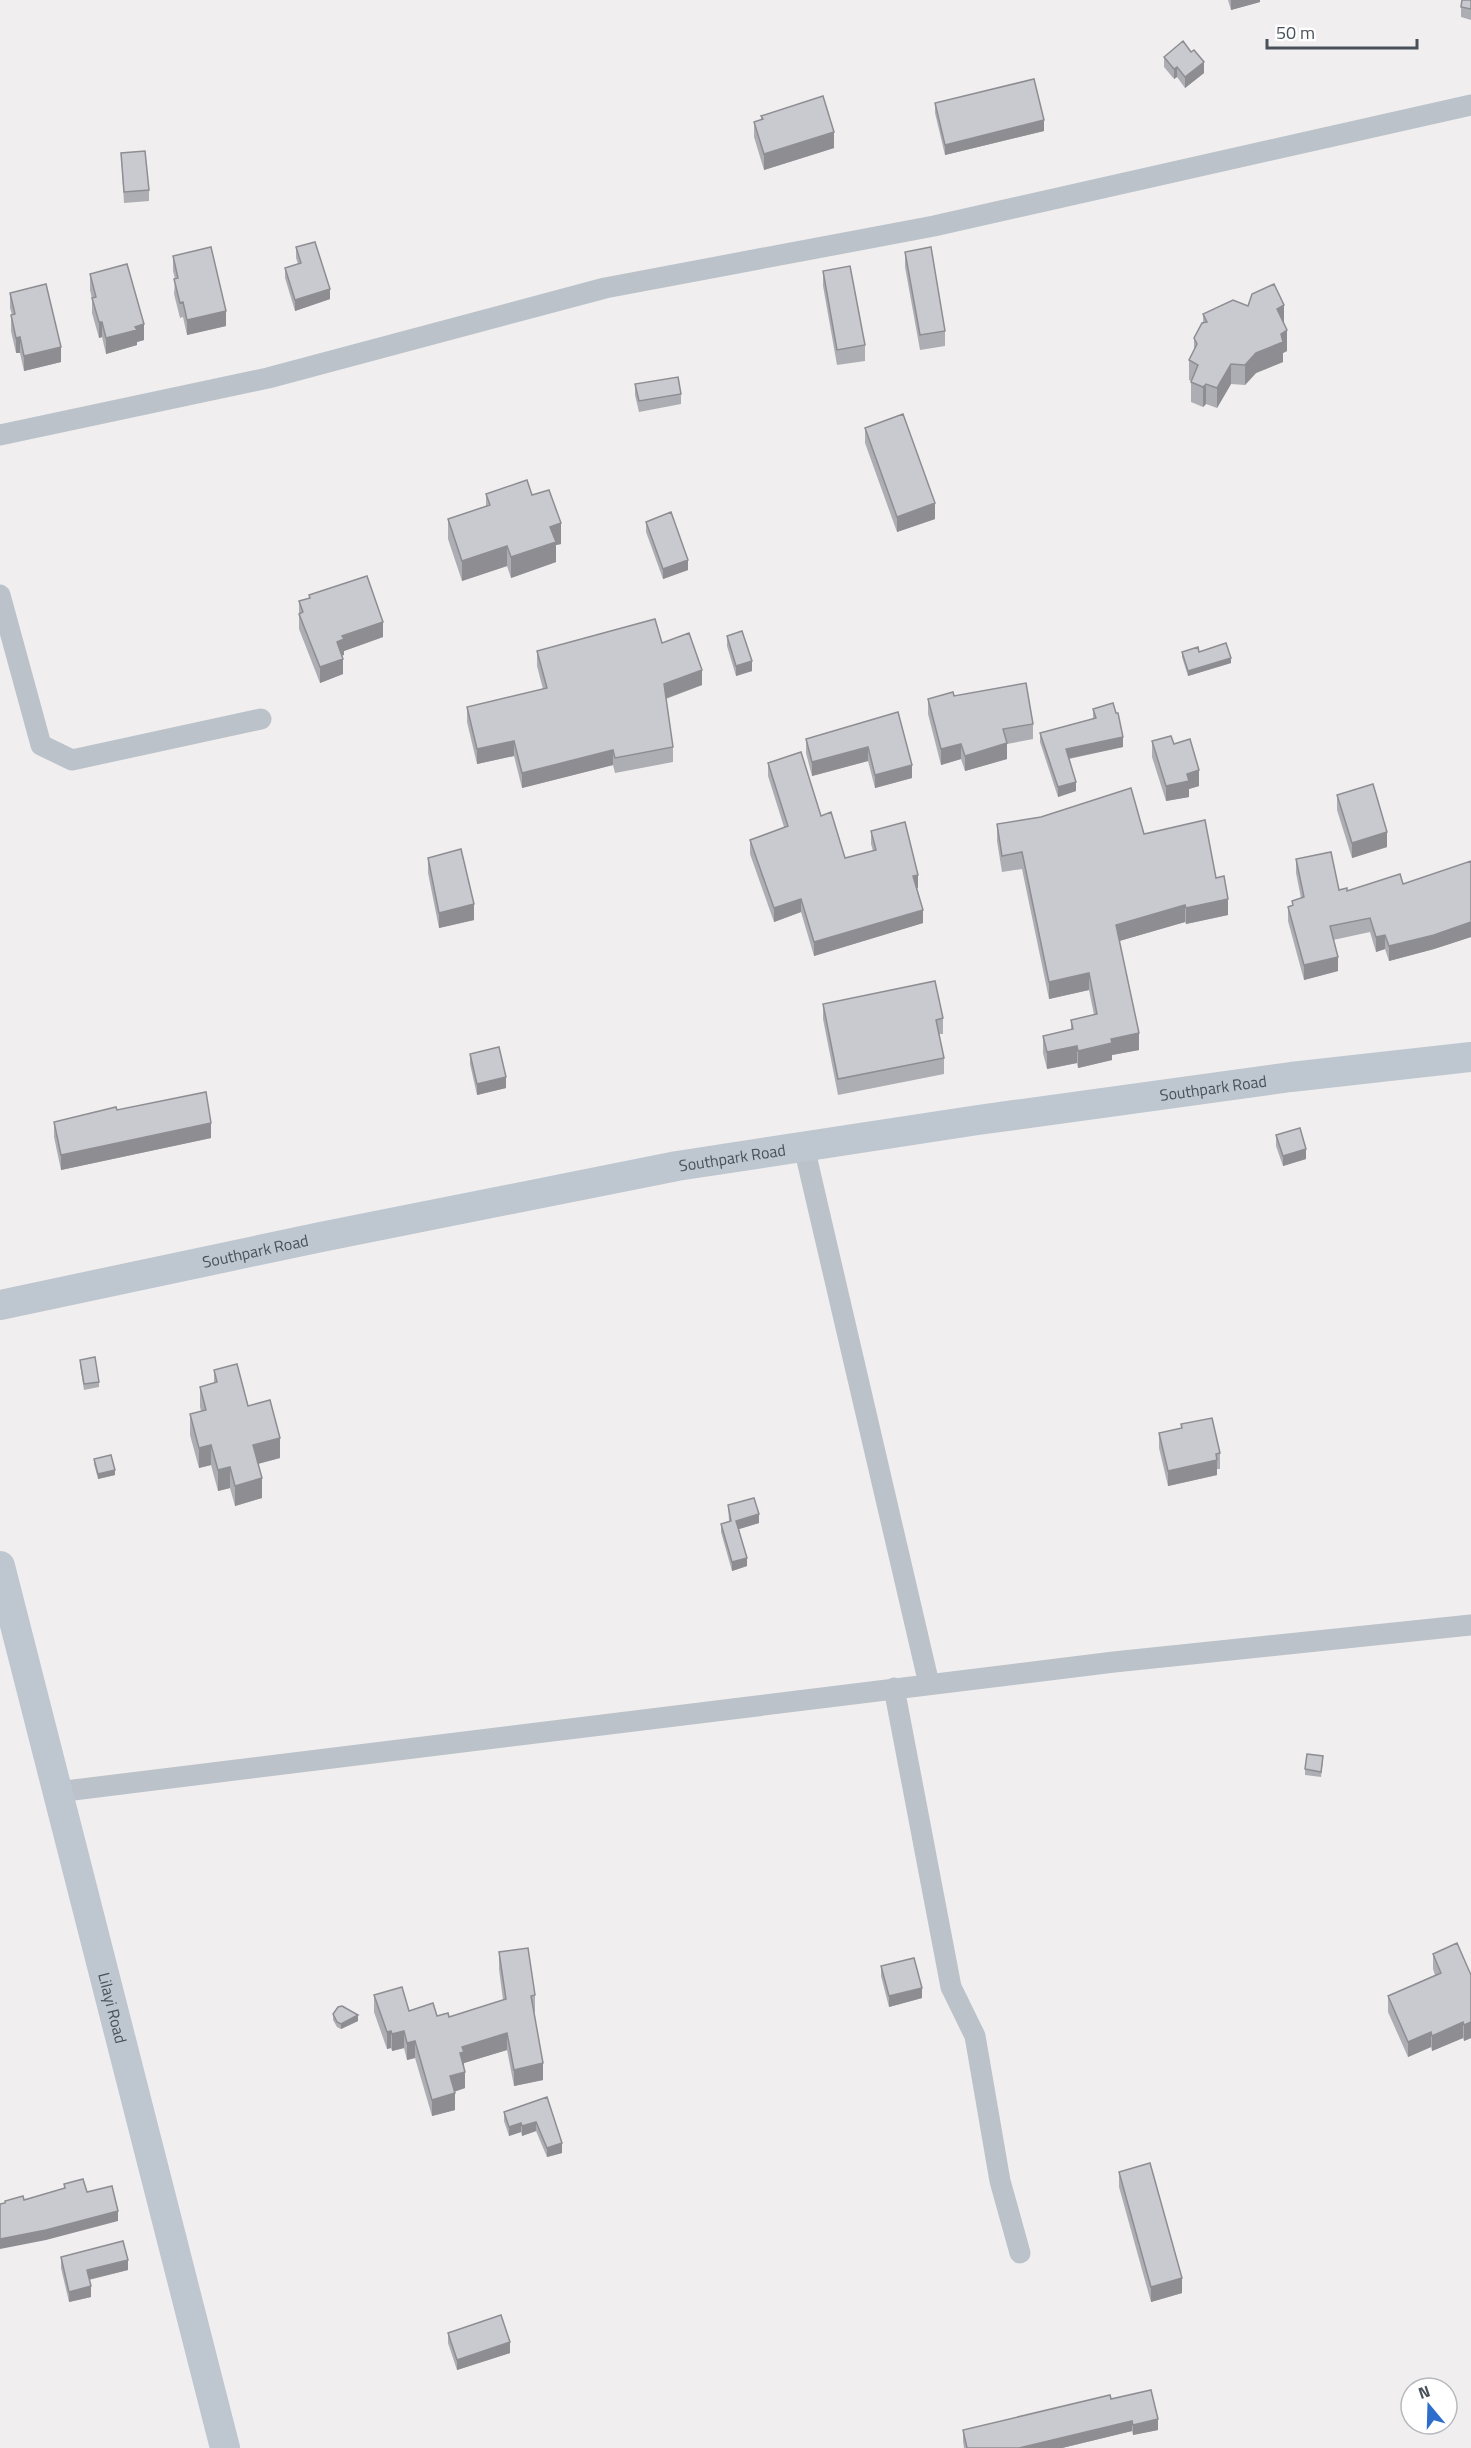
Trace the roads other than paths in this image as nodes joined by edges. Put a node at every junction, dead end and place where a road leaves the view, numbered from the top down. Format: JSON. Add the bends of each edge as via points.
{"nodes":[{"id":1,"x":1471,"y":105,"type":"edge"},
{"id":2,"x":0,"y":435,"type":"edge"},
{"id":3,"x":0,"y":595,"type":"edge"},
{"id":4,"x":261,"y":719,"type":"dead end"},
{"id":5,"x":1471,"y":1057,"type":"edge"},
{"id":6,"x":804,"y":1147,"type":"junction"},
{"id":7,"x":0,"y":1305,"type":"edge"},
{"id":8,"x":0,"y":1566,"type":"edge"},
{"id":9,"x":1471,"y":1625,"type":"edge"},
{"id":10,"x":929,"y":1684,"type":"junction"},
{"id":11,"x":894,"y":1688,"type":"junction"},
{"id":12,"x":57,"y":1792,"type":"junction"},
{"id":13,"x":1020,"y":2253,"type":"dead end"},
{"id":14,"x":225,"y":2448,"type":"edge"}],
"edges":[{"from":1,"to":2,"type":"street","via":[[934,226],[605,288],[268,378]]},
{"from":3,"to":4,"type":"street","via":[[41,745],[72,760]]},
{"from":5,"to":6,"type":"street","name":"Southpark Road","via":[[1279,1078]]},
{"from":6,"to":7,"type":"street","name":"Southpark Road","via":[[677,1166]]},
{"from":6,"to":10,"type":"street"},
{"from":8,"to":12,"type":"street","name":"Lilayi Road"},
{"from":9,"to":10,"type":"street"},
{"from":10,"to":11,"type":"street"},
{"from":11,"to":12,"type":"street"},
{"from":11,"to":13,"type":"street","via":[[951,1987],[975,2036],[1000,2181]]},
{"from":12,"to":14,"type":"street","name":"Lilayi Road"}]}
